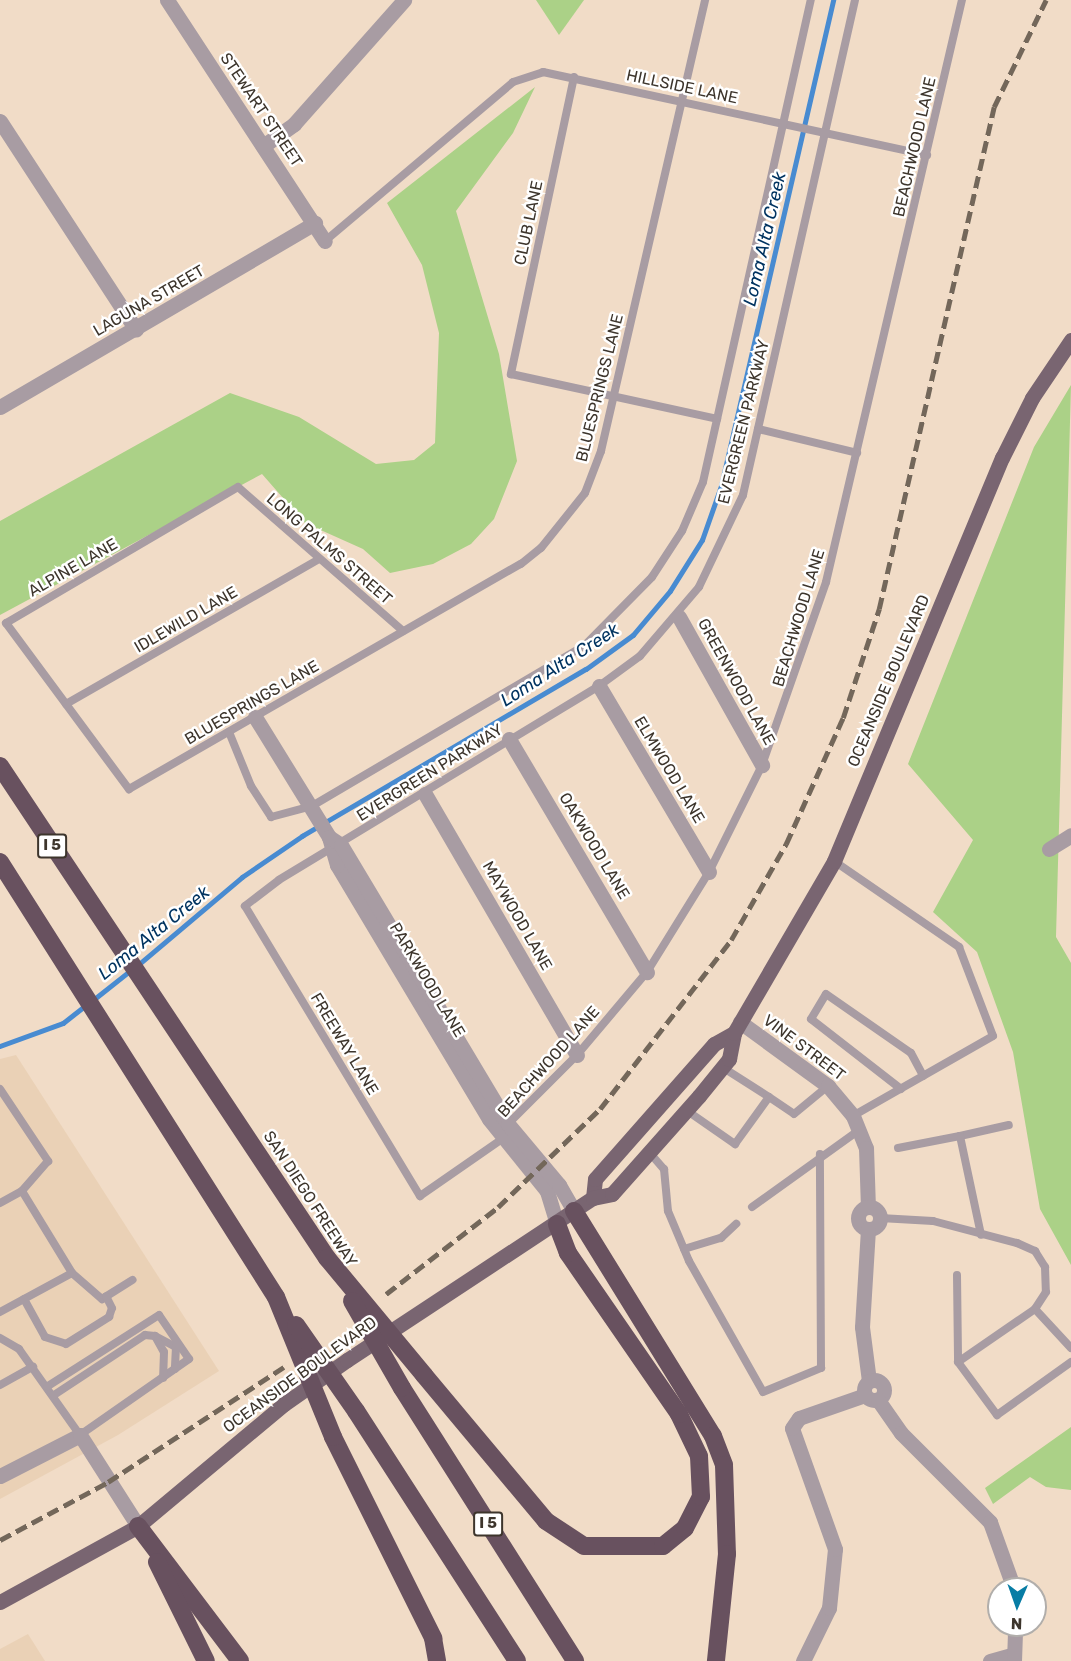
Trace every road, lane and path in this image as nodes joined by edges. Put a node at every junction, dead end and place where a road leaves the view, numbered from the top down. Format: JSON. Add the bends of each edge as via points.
{"nodes":[{"id":1,"x":167,"y":0,"type":"edge"},
{"id":2,"x":404,"y":0,"type":"edge"},
{"id":3,"x":705,"y":0,"type":"edge"},
{"id":4,"x":811,"y":0,"type":"edge"},
{"id":5,"x":855,"y":0,"type":"edge"},
{"id":6,"x":962,"y":0,"type":"edge"},
{"id":7,"x":574,"y":77,"type":"junction"},
{"id":8,"x":681,"y":100,"type":"junction"},
{"id":9,"x":0,"y":121,"type":"edge"},
{"id":10,"x":784,"y":123,"type":"junction"},
{"id":11,"x":825,"y":131,"type":"junction"},
{"id":12,"x":263,"y":146,"type":"junction"},
{"id":13,"x":927,"y":155,"type":"junction"},
{"id":14,"x":315,"y":223,"type":"junction"},
{"id":15,"x":325,"y":241,"type":"joint"},
{"id":16,"x":136,"y":330,"type":"junction"},
{"id":17,"x":1071,"y":340,"type":"edge"},
{"id":18,"x":614,"y":396,"type":"junction"},
{"id":19,"x":0,"y":407,"type":"edge"},
{"id":20,"x":717,"y":419,"type":"junction"},
{"id":21,"x":758,"y":429,"type":"junction"},
{"id":22,"x":857,"y":453,"type":"junction"},
{"id":23,"x":238,"y":487,"type":"joint"},
{"id":24,"x":319,"y":559,"type":"junction"},
{"id":25,"x":679,"y":617,"type":"junction"},
{"id":26,"x":402,"y":631,"type":"junction"},
{"id":27,"x":599,"y":686,"type":"junction"},
{"id":28,"x":66,"y":704,"type":"junction"},
{"id":29,"x":255,"y":717,"type":"junction"},
{"id":30,"x":229,"y":732,"type":"junction"},
{"id":31,"x":509,"y":739,"type":"junction"},
{"id":32,"x":762,"y":765,"type":"junction"},
{"id":33,"x":0,"y":766,"type":"edge"},
{"id":34,"x":129,"y":789,"type":"joint"},
{"id":35,"x":425,"y":794,"type":"junction"},
{"id":36,"x":314,"y":812,"type":"junction"},
{"id":37,"x":1071,"y":835,"type":"edge"},
{"id":38,"x":334,"y":844,"type":"junction"},
{"id":39,"x":1049,"y":849,"type":"dead end"},
{"id":40,"x":834,"y":861,"type":"junction"},
{"id":41,"x":0,"y":862,"type":"edge"},
{"id":42,"x":709,"y":872,"type":"junction"},
{"id":43,"x":245,"y":906,"type":"joint"},
{"id":44,"x":647,"y":972,"type":"junction"},
{"id":45,"x":737,"y":1028,"type":"junction"},
{"id":46,"x":578,"y":1055,"type":"junction"},
{"id":47,"x":722,"y":1067,"type":"junction"},
{"id":48,"x":923,"y":1076,"type":"junction"},
{"id":49,"x":828,"y":1086,"type":"junction"},
{"id":50,"x":0,"y":1089,"type":"edge"},
{"id":51,"x":901,"y":1089,"type":"junction"},
{"id":52,"x":769,"y":1097,"type":"junction"},
{"id":53,"x":686,"y":1110,"type":"junction"},
{"id":54,"x":857,"y":1123,"type":"junction"},
{"id":55,"x":508,"y":1124,"type":"junction"},
{"id":56,"x":1009,"y":1125,"type":"dead end"},
{"id":57,"x":960,"y":1136,"type":"junction"},
{"id":58,"x":502,"y":1139,"type":"junction"},
{"id":59,"x":898,"y":1148,"type":"dead end"},
{"id":60,"x":649,"y":1152,"type":"junction"},
{"id":61,"x":820,"y":1154,"type":"junction"},
{"id":62,"x":22,"y":1191,"type":"junction"},
{"id":63,"x":420,"y":1196,"type":"joint"},
{"id":64,"x":593,"y":1198,"type":"junction"},
{"id":65,"x":0,"y":1203,"type":"edge"},
{"id":66,"x":752,"y":1207,"type":"dead end"},
{"id":67,"x":868,"y":1207,"type":"junction"},
{"id":68,"x":574,"y":1211,"type":"junction"},
{"id":69,"x":880,"y":1218,"type":"junction"},
{"id":70,"x":556,"y":1224,"type":"junction"},
{"id":71,"x":736,"y":1224,"type":"dead end"},
{"id":72,"x":868,"y":1229,"type":"junction"},
{"id":73,"x":981,"y":1235,"type":"junction"},
{"id":74,"x":684,"y":1250,"type":"junction"},
{"id":75,"x":327,"y":1258,"type":"junction"},
{"id":76,"x":72,"y":1273,"type":"junction"},
{"id":77,"x":957,"y":1275,"type":"dead end"},
{"id":78,"x":133,"y":1280,"type":"dead end"},
{"id":79,"x":106,"y":1296,"type":"junction"},
{"id":80,"x":276,"y":1297,"type":"junction"},
{"id":81,"x":24,"y":1299,"type":"junction"},
{"id":82,"x":1035,"y":1309,"type":"junction"},
{"id":83,"x":0,"y":1312,"type":"edge"},
{"id":84,"x":155,"y":1336,"type":"junction"},
{"id":85,"x":0,"y":1338,"type":"edge"},
{"id":86,"x":1071,"y":1348,"type":"edge"},
{"id":87,"x":958,"y":1362,"type":"junction"},
{"id":88,"x":1071,"y":1362,"type":"edge"},
{"id":89,"x":33,"y":1367,"type":"junction"},
{"id":90,"x":175,"y":1370,"type":"junction"},
{"id":91,"x":163,"y":1378,"type":"junction"},
{"id":92,"x":0,"y":1385,"type":"edge"},
{"id":93,"x":48,"y":1386,"type":"junction"},
{"id":94,"x":871,"y":1392,"type":"junction"},
{"id":95,"x":54,"y":1395,"type":"junction"},
{"id":96,"x":80,"y":1435,"type":"junction"},
{"id":97,"x":0,"y":1476,"type":"edge"},
{"id":98,"x":138,"y":1526,"type":"junction"},
{"id":99,"x":1010,"y":1577,"type":"edge"},
{"id":100,"x":0,"y":1602,"type":"edge"},
{"id":101,"x":1015,"y":1637,"type":"edge"},
{"id":102,"x":1014,"y":1658,"type":"edge"},
{"id":103,"x":206,"y":1661,"type":"edge"},
{"id":104,"x":240,"y":1661,"type":"edge"},
{"id":105,"x":437,"y":1661,"type":"edge"},
{"id":106,"x":517,"y":1661,"type":"edge"},
{"id":107,"x":575,"y":1661,"type":"edge"},
{"id":108,"x":716,"y":1661,"type":"edge"},
{"id":109,"x":803,"y":1661,"type":"edge"},
{"id":110,"x":990,"y":1661,"type":"edge"}],
"edges":[{"from":1,"to":12,"type":"street","name":"STEWART STREET"},
{"from":2,"to":12,"type":"street","via":[[294,124]]},
{"from":3,"to":8,"type":"lane","name":"BLUESPRINGS LANE"},
{"from":4,"to":10,"type":"lane","name":"EVERGREEN PARKWAY"},
{"from":5,"to":11,"type":"lane","name":"EVERGREEN PARKWAY"},
{"from":6,"to":13,"type":"lane","name":"BEACHWOOD LANE"},
{"from":7,"to":8,"type":"lane","name":"HILLSIDE LANE"},
{"from":7,"to":15,"type":"lane","name":"HILLSIDE LANE","via":[[543,72],[513,82]]},
{"from":7,"to":18,"type":"lane","name":"CLUB LANE","via":[[511,374]]},
{"from":8,"to":10,"type":"lane","name":"HILLSIDE LANE"},
{"from":8,"to":18,"type":"lane","name":"BLUESPRINGS LANE"},
{"from":9,"to":16,"type":"street"},
{"from":10,"to":11,"type":"lane","name":"HILLSIDE LANE"},
{"from":10,"to":20,"type":"lane","name":"EVERGREEN PARKWAY"},
{"from":11,"to":13,"type":"lane"},
{"from":11,"to":21,"type":"lane","name":"EVERGREEN PARKWAY"},
{"from":12,"to":14,"type":"street","name":"STEWART STREET"},
{"from":13,"to":22,"type":"lane","name":"BEACHWOOD LANE"},
{"from":14,"to":15,"type":"street","name":"STEWART STREET"},
{"from":14,"to":16,"type":"street","name":"LAGUNA STREET"},
{"from":16,"to":19,"type":"street","name":"LAGUNA STREET"},
{"from":17,"to":40,"type":"main road","name":"OCEANSIDE BOULEVARD","via":[[1002,458]]},
{"from":18,"to":20,"type":"lane"},
{"from":18,"to":26,"type":"lane","name":"BLUESPRINGS LANE","via":[[601,452],[569,518],[521,564]]},
{"from":20,"to":36,"type":"lane","name":"EVERGREEN PARKWAY","via":[[703,482],[682,531],[652,577],[610,624],[585,645]]},
{"from":21,"to":22,"type":"lane"},
{"from":21,"to":25,"type":"lane","name":"EVERGREEN PARKWAY","via":[[726,536]]},
{"from":22,"to":32,"type":"lane","name":"BEACHWOOD LANE","via":[[826,582]]},
{"from":23,"to":24,"type":"lane","name":"LONG PALMS STREET"},
{"from":23,"to":28,"type":"lane","name":"ALPINE LANE","via":[[6,623]]},
{"from":24,"to":26,"type":"lane","name":"LONG PALMS STREET"},
{"from":24,"to":28,"type":"lane","name":"IDLEWILD LANE"},
{"from":25,"to":27,"type":"lane","name":"EVERGREEN PARKWAY"},
{"from":25,"to":32,"type":"street","name":"GREENWOOD LANE"},
{"from":26,"to":29,"type":"lane","name":"BLUESPRINGS LANE"},
{"from":27,"to":31,"type":"lane","name":"EVERGREEN PARKWAY"},
{"from":27,"to":42,"type":"street","name":"ELMWOOD LANE"},
{"from":28,"to":34,"type":"lane","name":"ALPINE LANE"},
{"from":29,"to":30,"type":"lane","name":"BLUESPRINGS LANE"},
{"from":29,"to":36,"type":"street","name":"PARKWOOD LANE"},
{"from":30,"to":34,"type":"lane","name":"BLUESPRINGS LANE"},
{"from":30,"to":36,"type":"lane","name":"EVERGREEN PARKWAY","via":[[251,786],[274,818]]},
{"from":31,"to":35,"type":"lane","name":"EVERGREEN PARKWAY"},
{"from":31,"to":44,"type":"street","name":"OAKWOOD LANE"},
{"from":32,"to":42,"type":"lane","name":"BEACHWOOD LANE"},
{"from":33,"to":75,"type":"highway","name":"SAN DIEGO FREEWAY","number":"I 5"},
{"from":35,"to":38,"type":"lane","name":"EVERGREEN PARKWAY"},
{"from":35,"to":46,"type":"street","name":"MAYWOOD LANE"},
{"from":36,"to":38,"type":"street","name":"PARKWOOD LANE"},
{"from":37,"to":39,"type":"street"},
{"from":38,"to":43,"type":"lane","name":"EVERGREEN PARKWAY"},
{"from":38,"to":55,"type":"street","name":"PARKWOOD LANE"},
{"from":38,"to":58,"type":"street","name":"PARKWOOD LANE"},
{"from":40,"to":45,"type":"main road","name":"OCEANSIDE BOULEVARD"},
{"from":40,"to":48,"type":"lane","via":[[959,947],[993,1036]]},
{"from":41,"to":80,"type":"highway","via":[[116,1038]]},
{"from":42,"to":44,"type":"lane","name":"BEACHWOOD LANE"},
{"from":43,"to":63,"type":"lane","name":"FREEWAY LANE"},
{"from":44,"to":46,"type":"lane","name":"BEACHWOOD LANE"},
{"from":45,"to":47,"type":"main road","name":"OCEANSIDE BOULEVARD"},
{"from":45,"to":49,"type":"street","name":"VINE STREET"},
{"from":45,"to":64,"type":"main road","name":"OCEANSIDE BOULEVARD","via":[[714,1044],[595,1179]]},
{"from":46,"to":55,"type":"lane","name":"BEACHWOOD LANE"},
{"from":47,"to":52,"type":"lane"},
{"from":47,"to":53,"type":"main road","name":"OCEANSIDE BOULEVARD"},
{"from":48,"to":51,"type":"lane"},
{"from":48,"to":51,"type":"lane","via":[[911,1053],[826,994],[811,1019]]},
{"from":49,"to":52,"type":"lane","via":[[794,1114]]},
{"from":49,"to":54,"type":"street","name":"VINE STREET"},
{"from":50,"to":62,"type":"lane","via":[[48,1161]]},
{"from":51,"to":54,"type":"lane"},
{"from":52,"to":53,"type":"lane","via":[[735,1144]]},
{"from":53,"to":60,"type":"main road","name":"OCEANSIDE BOULEVARD"},
{"from":54,"to":61,"type":"lane"},
{"from":54,"to":67,"type":"street"},
{"from":55,"to":58,"type":"lane","name":"BEACHWOOD LANE"},
{"from":55,"to":68,"type":"street","name":"PARKWOOD LANE","via":[[559,1185]]},
{"from":56,"to":57,"type":"lane"},
{"from":57,"to":59,"type":"lane"},
{"from":57,"to":73,"type":"lane"},
{"from":58,"to":63,"type":"lane","name":"BEACHWOOD LANE"},
{"from":58,"to":70,"type":"street","name":"PARKWOOD LANE","via":[[547,1191]]},
{"from":60,"to":64,"type":"main road","name":"OCEANSIDE BOULEVARD","via":[[612,1194]]},
{"from":60,"to":74,"type":"lane","via":[[664,1169],[668,1211]]},
{"from":61,"to":66,"type":"lane","via":[[778,1192]]},
{"from":61,"to":74,"type":"lane","via":[[821,1368],[763,1392]]},
{"from":62,"to":65,"type":"lane"},
{"from":62,"to":76,"type":"lane"},
{"from":64,"to":68,"type":"main road","name":"OCEANSIDE BOULEVARD"},
{"from":67,"to":69,"type":"street"},
{"from":67,"to":72,"type":"street","via":[[858,1218]]},
{"from":68,"to":70,"type":"main road","name":"OCEANSIDE BOULEVARD"},
{"from":68,"to":108,"type":"highway","via":[[713,1436],[724,1465],[727,1554]]},
{"from":69,"to":72,"type":"street"},
{"from":69,"to":73,"type":"lane","via":[[933,1221]]},
{"from":70,"to":75,"type":"highway","bridge":true,"via":[[568,1253],[679,1414],[699,1456],[701,1497],[685,1528],[663,1546],[584,1546],[546,1521]]},
{"from":70,"to":98,"type":"main road","name":"OCEANSIDE BOULEVARD","via":[[284,1404]]},
{"from":71,"to":74,"type":"lane","via":[[721,1238]]},
{"from":72,"to":94,"type":"street","via":[[862,1327]]},
{"from":73,"to":82,"type":"lane","via":[[1035,1251],[1049,1280]]},
{"from":75,"to":107,"type":"highway","name":"SAN DIEGO FREEWAY","number":"I 5","bridge":true,"via":[[402,1388]]},
{"from":76,"to":79,"type":"lane","via":[[102,1299]]},
{"from":76,"to":81,"type":"lane"},
{"from":77,"to":87,"type":"lane"},
{"from":78,"to":79,"type":"lane"},
{"from":79,"to":81,"type":"lane","via":[[112,1308],[109,1317],[66,1344],[45,1337]]},
{"from":80,"to":105,"type":"highway","bridge":true,"via":[[333,1437],[433,1638]]},
{"from":80,"to":106,"type":"highway","bridge":true,"via":[[356,1411]]},
{"from":81,"to":83,"type":"lane"},
{"from":82,"to":86,"type":"lane"},
{"from":82,"to":87,"type":"lane"},
{"from":84,"to":90,"type":"lane","via":[[176,1347]]},
{"from":84,"to":91,"type":"lane","via":[[164,1352]]},
{"from":84,"to":95,"type":"lane","via":[[145,1335]]},
{"from":85,"to":89,"type":"lane","via":[[19,1349]]},
{"from":87,"to":88,"type":"lane","via":[[997,1415]]},
{"from":89,"to":92,"type":"lane"},
{"from":89,"to":93,"type":"lane"},
{"from":90,"to":91,"type":"lane"},
{"from":90,"to":93,"type":"lane","via":[[189,1359],[159,1315]]},
{"from":91,"to":96,"type":"lane"},
{"from":93,"to":95,"type":"lane"},
{"from":94,"to":99,"type":"street","via":[[901,1433],[990,1522]]},
{"from":94,"to":109,"type":"street","via":[[800,1418],[792,1428],[835,1549],[829,1608]]},
{"from":95,"to":96,"type":"lane"},
{"from":96,"to":97,"type":"street"},
{"from":96,"to":98,"type":"street"},
{"from":98,"to":100,"type":"main road","name":"OCEANSIDE BOULEVARD"},
{"from":98,"to":103,"type":"highway"},
{"from":98,"to":104,"type":"highway"},
{"from":101,"to":102,"type":"street"},
{"from":102,"to":110,"type":"street"}]}
